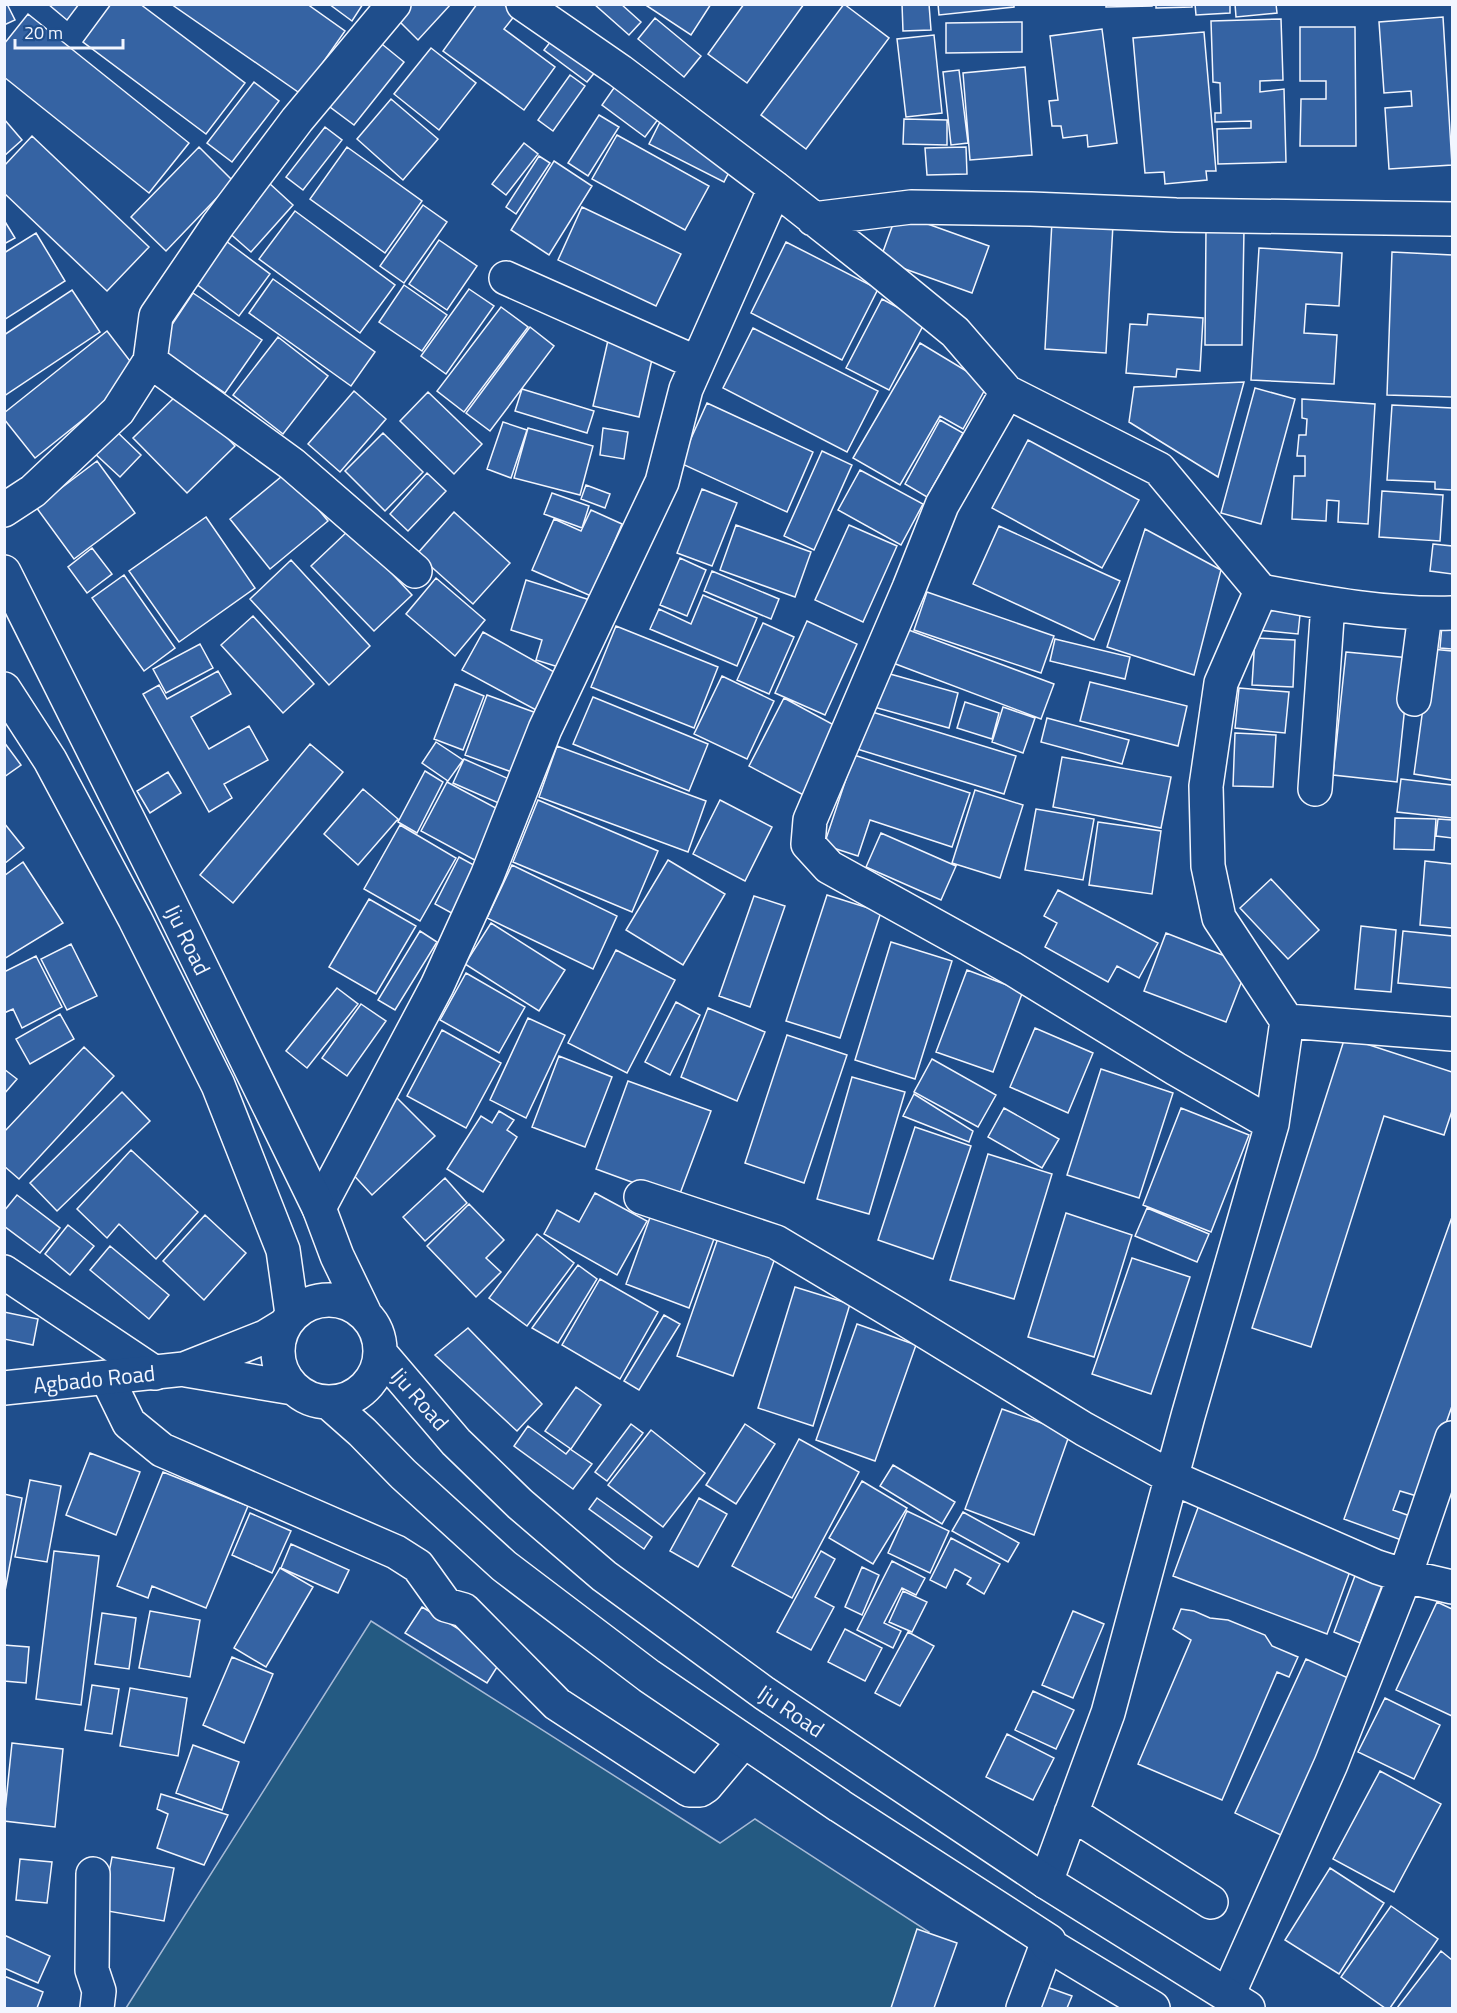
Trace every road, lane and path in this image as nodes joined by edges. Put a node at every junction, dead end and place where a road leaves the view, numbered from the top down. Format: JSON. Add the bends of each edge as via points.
{"nodes":[{"id":1,"x":394,"y":4,"type":"edge"},
{"id":2,"x":523,"y":4,"type":"edge"},
{"id":3,"x":775,"y":188,"type":"junction"},
{"id":4,"x":813,"y":219,"type":"junction"},
{"id":5,"x":1452,"y":219,"type":"edge"},
{"id":6,"x":506,"y":278,"type":"dead end"},
{"id":7,"x":150,"y":361,"type":"junction"},
{"id":8,"x":697,"y":363,"type":"junction"},
{"id":9,"x":1007,"y":393,"type":"junction"},
{"id":10,"x":4,"y":510,"type":"edge"},
{"id":11,"x":415,"y":571,"type":"dead end"},
{"id":12,"x":4,"y":572,"type":"edge"},
{"id":13,"x":1261,"y":591,"type":"junction"},
{"id":14,"x":1328,"y":604,"type":"junction"},
{"id":15,"x":1438,"y":614,"type":"edge"},
{"id":16,"x":4,"y":689,"type":"edge"},
{"id":17,"x":1414,"y":699,"type":"dead end"},
{"id":18,"x":1315,"y":789,"type":"dead end"},
{"id":19,"x":1287,"y":1022,"type":"junction"},
{"id":20,"x":1452,"y":1034,"type":"edge"},
{"id":21,"x":1272,"y":1124,"type":"junction"},
{"id":22,"x":641,"y":1197,"type":"dead end"},
{"id":23,"x":319,"y":1208,"type":"junction"},
{"id":24,"x":4,"y":1272,"type":"edge"},
{"id":25,"x":364,"y":1312,"type":"junction"},
{"id":26,"x":288,"y":1320,"type":"junction"},
{"id":27,"x":381,"y":1354,"type":"junction"},
{"id":28,"x":169,"y":1371,"type":"junction"},
{"id":29,"x":107,"y":1378,"type":"junction"},
{"id":30,"x":4,"y":1388,"type":"edge"},
{"id":31,"x":293,"y":1388,"type":"junction"},
{"id":32,"x":328,"y":1402,"type":"junction"},
{"id":33,"x":1452,"y":1438,"type":"edge"},
{"id":34,"x":1171,"y":1477,"type":"junction"},
{"id":35,"x":1405,"y":1576,"type":"junction"},
{"id":36,"x":1452,"y":1587,"type":"edge"},
{"id":37,"x":744,"y":1742,"type":"junction"},
{"id":38,"x":1071,"y":1813,"type":"junction"},
{"id":39,"x":93,"y":1874,"type":"dead end"},
{"id":40,"x":1046,"y":1882,"type":"junction"},
{"id":41,"x":1211,"y":1902,"type":"dead end"},
{"id":42,"x":1047,"y":1944,"type":"junction"},
{"id":43,"x":1238,"y":2002,"type":"edge"},
{"id":44,"x":1149,"y":2007,"type":"edge"},
{"id":45,"x":97,"y":2008,"type":"edge"},
{"id":46,"x":1023,"y":2008,"type":"edge"}],
"edges":[{"from":1,"to":7,"type":"street","via":[[297,120],[218,225],[156,316]]},
{"from":2,"to":3,"type":"street","via":[[620,71]]},
{"from":3,"to":4,"type":"street"},
{"from":3,"to":8,"type":"street"},
{"from":4,"to":5,"type":"street","via":[[911,207]]},
{"from":4,"to":9,"type":"street","via":[[955,332]]},
{"from":6,"to":8,"type":"street"},
{"from":7,"to":10,"type":"street","via":[[118,411],[33,491]]},
{"from":7,"to":11,"type":"street","via":[[292,464]]},
{"from":8,"to":23,"type":"street","via":[[686,389],[662,482],[545,729],[487,876],[437,986]]},
{"from":9,"to":13,"type":"street","via":[[1159,470]]},
{"from":9,"to":21,"type":"street","via":[[942,505],[810,820],[808,844],[829,867],[1013,969]]},
{"from":12,"to":23,"type":"street","name":"Iju Road"},
{"from":13,"to":14,"type":"street"},
{"from":13,"to":19,"type":"street","via":[[1221,683],[1206,786],[1208,866],[1219,918]]},
{"from":14,"to":15,"type":"street"},
{"from":14,"to":18,"type":"street"},
{"from":15,"to":17,"type":"street"},
{"from":16,"to":26,"type":"street","name":"Iju Road","via":[[50,760],[218,1085],[284,1250]]},
{"from":19,"to":20,"type":"street"},
{"from":19,"to":21,"type":"street"},
{"from":21,"to":34,"type":"street"},
{"from":22,"to":34,"type":"street","via":[[776,1242],[1084,1429]]},
{"from":23,"to":25,"type":"street","name":"Iju Road"},
{"from":24,"to":28,"type":"street"},
{"from":25,"to":26,"type":"street","via":[[341,1300],[315,1300]]},
{"from":25,"to":27,"type":"street","via":[[374,1324]]},
{"from":26,"to":28,"type":"street","name":"Agbado Road","via":[[265,1337]]},
{"from":26,"to":31,"type":"street","via":[[277,1347],[280,1369]]},
{"from":27,"to":32,"type":"street","via":[[376,1373],[364,1389],[347,1399]]},
{"from":27,"to":40,"type":"street","name":"Iju Road","via":[[456,1442],[520,1504],[604,1576],[764,1693]]},
{"from":28,"to":29,"type":"street","name":"Agbado Road"},
{"from":28,"to":31,"type":"street","name":"Agbado Road"},
{"from":29,"to":30,"type":"street","name":"Agbado Road"},
{"from":29,"to":37,"type":"street","via":[[129,1423],[162,1450],[396,1552],[418,1566],[446,1605],[464,1610],[557,1704],[689,1790],[706,1786]]},
{"from":31,"to":32,"type":"street","via":[[309,1399]]},
{"from":32,"to":37,"type":"street","via":[[504,1566]]},
{"from":33,"to":35,"type":"street"},
{"from":34,"to":35,"type":"street"},
{"from":34,"to":38,"type":"street","via":[[1108,1713]]},
{"from":35,"to":36,"type":"street"},
{"from":35,"to":43,"type":"street"},
{"from":37,"to":42,"type":"street","via":[[1049,1941]]},
{"from":38,"to":40,"type":"street"},
{"from":38,"to":41,"type":"street"},
{"from":39,"to":45,"type":"street","via":[[92,1970],[99,1991]]},
{"from":40,"to":43,"type":"street","name":"Iju Road"},
{"from":42,"to":44,"type":"street"},
{"from":42,"to":46,"type":"street"}]}
